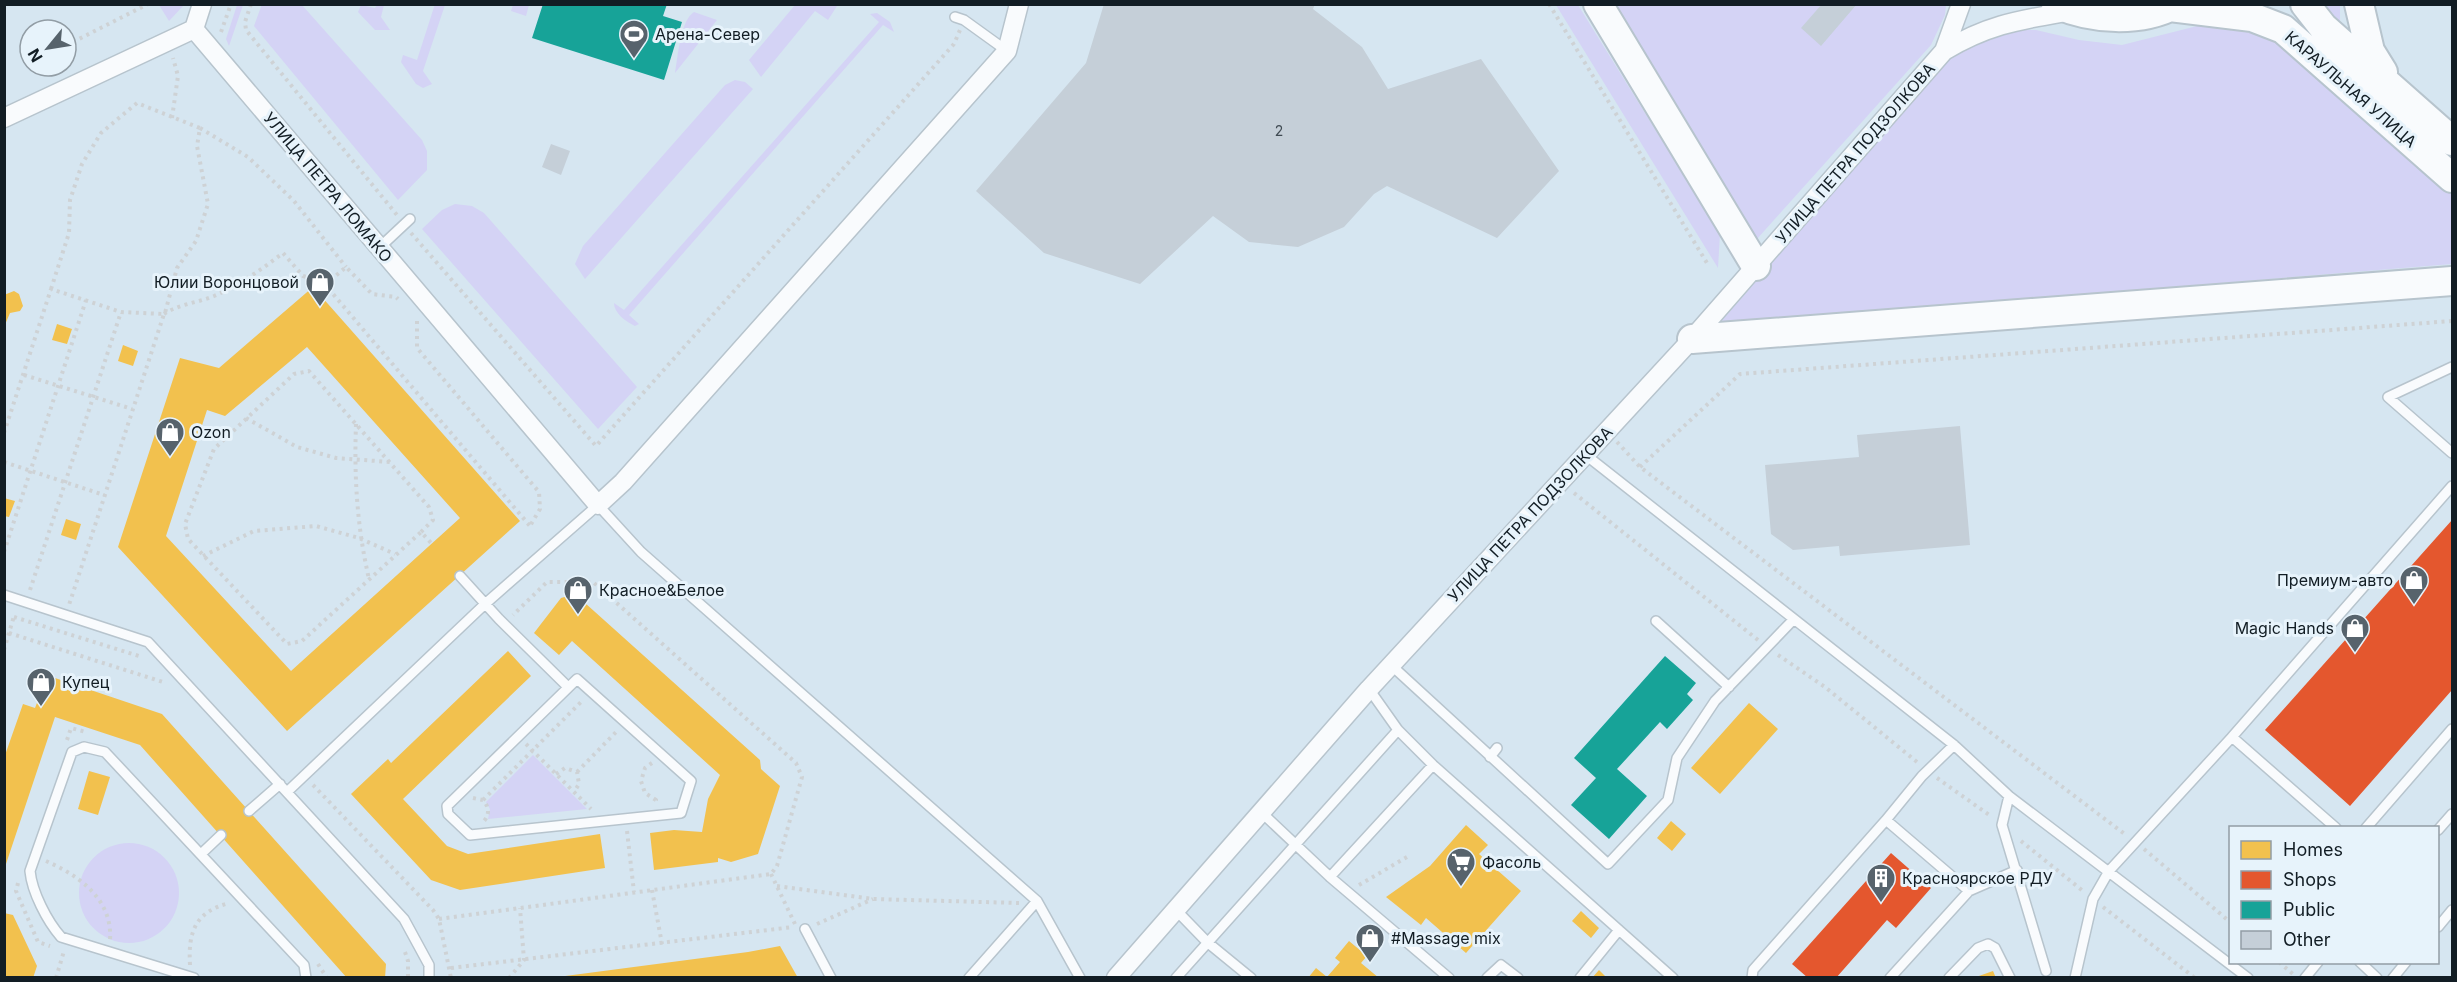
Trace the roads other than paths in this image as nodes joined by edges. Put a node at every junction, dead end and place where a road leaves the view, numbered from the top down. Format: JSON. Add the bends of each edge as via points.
{"nodes":[{"id":1,"x":202,"y":4,"type":"edge"},
{"id":2,"x":1019,"y":4,"type":"edge"},
{"id":3,"x":1598,"y":4,"type":"edge"},
{"id":4,"x":1961,"y":4,"type":"edge"},
{"id":5,"x":2305,"y":4,"type":"edge"},
{"id":6,"x":2359,"y":4,"type":"edge"},
{"id":7,"x":2173,"y":6,"type":"edge"},
{"id":8,"x":2064,"y":8,"type":"edge"},
{"id":9,"x":960,"y":19,"type":"road end"},
{"id":10,"x":194,"y":28,"type":"junction"},
{"id":11,"x":1007,"y":51,"type":"junction"},
{"id":12,"x":1944,"y":51,"type":"junction"},
{"id":13,"x":2406,"y":99,"type":"junction"},
{"id":14,"x":4,"y":118,"type":"edge"},
{"id":15,"x":2452,"y":141,"type":"edge"},
{"id":16,"x":2452,"y":178,"type":"edge"},
{"id":17,"x":407,"y":222,"type":"road end"},
{"id":18,"x":379,"y":249,"type":"junction"},
{"id":19,"x":1756,"y":266,"type":"junction"},
{"id":20,"x":2452,"y":281,"type":"edge"},
{"id":21,"x":1692,"y":339,"type":"junction"},
{"id":22,"x":2452,"y":367,"type":"edge"},
{"id":23,"x":2452,"y":452,"type":"edge"},
{"id":24,"x":1587,"y":456,"type":"junction"},
{"id":25,"x":2452,"y":486,"type":"edge"},
{"id":26,"x":598,"y":505,"type":"junction"},
{"id":27,"x":460,"y":576,"type":"dead end"},
{"id":28,"x":4,"y":595,"type":"edge"},
{"id":29,"x":485,"y":604,"type":"junction"},
{"id":30,"x":1793,"y":620,"type":"junction"},
{"id":31,"x":1656,"y":621,"type":"dead end"},
{"id":32,"x":1391,"y":665,"type":"junction"},
{"id":33,"x":567,"y":686,"type":"junction"},
{"id":34,"x":1729,"y":687,"type":"junction"},
{"id":35,"x":1370,"y":689,"type":"junction"},
{"id":36,"x":2452,"y":729,"type":"edge"},
{"id":37,"x":1398,"y":730,"type":"junction"},
{"id":38,"x":2232,"y":737,"type":"junction"},
{"id":39,"x":1954,"y":745,"type":"junction"},
{"id":40,"x":1497,"y":748,"type":"dead end"},
{"id":41,"x":1490,"y":757,"type":"junction"},
{"id":42,"x":1433,"y":765,"type":"junction"},
{"id":43,"x":280,"y":784,"type":"junction"},
{"id":44,"x":287,"y":792,"type":"junction"},
{"id":45,"x":2009,"y":796,"type":"junction"},
{"id":46,"x":249,"y":811,"type":"dead end"},
{"id":47,"x":1260,"y":811,"type":"junction"},
{"id":48,"x":2452,"y":814,"type":"edge"},
{"id":49,"x":1886,"y":820,"type":"junction"},
{"id":50,"x":2334,"y":826,"type":"edge"},
{"id":51,"x":2368,"y":826,"type":"edge"},
{"id":52,"x":2439,"y":829,"type":"edge"},
{"id":53,"x":221,"y":835,"type":"dead end"},
{"id":54,"x":1294,"y":845,"type":"junction"},
{"id":55,"x":201,"y":854,"type":"junction"},
{"id":56,"x":2017,"y":870,"type":"junction"},
{"id":57,"x":2109,"y":871,"type":"junction"},
{"id":58,"x":1330,"y":877,"type":"junction"},
{"id":59,"x":1969,"y":891,"type":"junction"},
{"id":60,"x":1036,"y":902,"type":"junction"},
{"id":61,"x":1174,"y":908,"type":"junction"},
{"id":62,"x":2452,"y":910,"type":"edge"},
{"id":63,"x":2439,"y":926,"type":"edge"},
{"id":64,"x":806,"y":929,"type":"road end"},
{"id":65,"x":1619,"y":930,"type":"junction"},
{"id":66,"x":1207,"y":942,"type":"junction"},
{"id":67,"x":2229,"y":963,"type":"edge"},
{"id":68,"x":2230,"y":964,"type":"edge"},
{"id":69,"x":2317,"y":964,"type":"edge"},
{"id":70,"x":2361,"y":964,"type":"edge"},
{"id":71,"x":2405,"y":964,"type":"edge"},
{"id":72,"x":2046,"y":972,"type":"dead end"},
{"id":73,"x":192,"y":977,"type":"edge"},
{"id":74,"x":306,"y":978,"type":"edge"},
{"id":75,"x":429,"y":978,"type":"edge"},
{"id":76,"x":831,"y":978,"type":"edge"},
{"id":77,"x":969,"y":978,"type":"edge"},
{"id":78,"x":1080,"y":978,"type":"edge"},
{"id":79,"x":1116,"y":978,"type":"edge"},
{"id":80,"x":1176,"y":978,"type":"edge"},
{"id":81,"x":1251,"y":978,"type":"edge"},
{"id":82,"x":1449,"y":978,"type":"edge"},
{"id":83,"x":1487,"y":978,"type":"edge"},
{"id":84,"x":1518,"y":978,"type":"edge"},
{"id":85,"x":1580,"y":978,"type":"edge"},
{"id":86,"x":1673,"y":978,"type":"edge"},
{"id":87,"x":1752,"y":978,"type":"edge"},
{"id":88,"x":1890,"y":978,"type":"edge"},
{"id":89,"x":1949,"y":978,"type":"edge"},
{"id":90,"x":2010,"y":978,"type":"edge"},
{"id":91,"x":2075,"y":978,"type":"edge"},
{"id":92,"x":2248,"y":978,"type":"edge"},
{"id":93,"x":2305,"y":978,"type":"edge"},
{"id":94,"x":2377,"y":978,"type":"edge"},
{"id":95,"x":2393,"y":978,"type":"edge"}],
"edges":[{"from":1,"to":10,"type":"street"},
{"from":2,"to":11,"type":"street"},
{"from":3,"to":19,"type":"main road"},
{"from":4,"to":12,"type":"street","name":"УЛИЦА ПЕТРА ПОДЗОЛКОВА"},
{"from":5,"to":13,"type":"main road","name":"КАРАУЛЬНАЯ УЛИЦА","via":[[2323,27]]},
{"from":6,"to":13,"type":"main road","via":[[2370,51]]},
{"from":7,"to":8,"type":"main road","name":"КАРАУЛЬНАЯ УЛИЦА","via":[[2104,17]]},
{"from":7,"to":16,"type":"main road","name":"КАРАУЛЬНАЯ УЛИЦА","via":[[2252,16],[2283,30]]},
{"from":8,"to":12,"type":"street","name":"УЛИЦА ПЕТРА ПОДЗОЛКОВА","via":[[1975,32]]},
{"from":9,"to":11,"type":"lane"},
{"from":10,"to":14,"type":"street"},
{"from":10,"to":18,"type":"street","name":"УЛИЦА ПЕТРА ЛОМАКО"},
{"from":11,"to":26,"type":"street","via":[[623,482]]},
{"from":12,"to":19,"type":"street","name":"УЛИЦА ПЕТРА ПОДЗОЛКОВА"},
{"from":13,"to":15,"type":"main road","name":"КАРАУЛЬНАЯ УЛИЦА"},
{"from":17,"to":18,"type":"lane"},
{"from":18,"to":26,"type":"street","name":"УЛИЦА ПЕТРА ЛОМАКО"},
{"from":19,"to":21,"type":"street","name":"УЛИЦА ПЕТРА ПОДЗОЛКОВА"},
{"from":20,"to":21,"type":"main road"},
{"from":21,"to":24,"type":"street","name":"УЛИЦА ПЕТРА ПОДЗОЛКОВА"},
{"from":22,"to":23,"type":"lane","via":[[2388,397]]},
{"from":24,"to":30,"type":"lane"},
{"from":24,"to":32,"type":"street","name":"УЛИЦА ПЕТРА ПОДЗОЛКОВА"},
{"from":25,"to":38,"type":"lane"},
{"from":26,"to":29,"type":"lane"},
{"from":26,"to":60,"type":"lane","via":[[641,552]]},
{"from":27,"to":29,"type":"lane"},
{"from":28,"to":43,"type":"lane","via":[[148,642]]},
{"from":29,"to":33,"type":"lane"},
{"from":29,"to":44,"type":"lane"},
{"from":30,"to":34,"type":"lane"},
{"from":30,"to":39,"type":"lane"},
{"from":31,"to":34,"type":"lane"},
{"from":32,"to":35,"type":"street","name":"УЛИЦА ПЕТРА ПОДЗОЛКОВА"},
{"from":32,"to":41,"type":"lane"},
{"from":33,"to":33,"type":"lane","via":[[447,806],[448,814],[464,831],[477,836],[681,813],[691,781],[582,681],[577,679]]},
{"from":34,"to":41,"type":"lane","via":[[1715,701],[1677,758],[1668,800],[1608,864]]},
{"from":35,"to":37,"type":"lane"},
{"from":35,"to":47,"type":"street","name":"УЛИЦА ПЕТРА ПОДЗОЛКОВА"},
{"from":36,"to":51,"type":"lane"},
{"from":37,"to":42,"type":"lane"},
{"from":37,"to":54,"type":"lane"},
{"from":38,"to":50,"type":"lane"},
{"from":38,"to":57,"type":"lane"},
{"from":39,"to":45,"type":"lane"},
{"from":39,"to":49,"type":"lane","via":[[1927,770]]},
{"from":40,"to":41,"type":"lane"},
{"from":42,"to":58,"type":"lane"},
{"from":42,"to":65,"type":"lane"},
{"from":43,"to":44,"type":"lane"},
{"from":43,"to":46,"type":"lane"},
{"from":44,"to":75,"type":"lane","via":[[404,919],[429,965]]},
{"from":45,"to":56,"type":"lane","via":[[2002,825]]},
{"from":45,"to":57,"type":"lane"},
{"from":47,"to":54,"type":"lane"},
{"from":47,"to":61,"type":"street","name":"УЛИЦА ПЕТРА ПОДЗОЛКОВА"},
{"from":48,"to":52,"type":"lane"},
{"from":49,"to":59,"type":"lane"},
{"from":49,"to":87,"type":"lane","via":[[1753,970]]},
{"from":53,"to":55,"type":"lane"},
{"from":54,"to":58,"type":"lane"},
{"from":54,"to":66,"type":"lane"},
{"from":55,"to":73,"type":"lane","via":[[105,752],[84,747],[72,752],[30,871],[55,930],[67,939]]},
{"from":55,"to":74,"type":"lane","via":[[304,965]]},
{"from":56,"to":59,"type":"lane"},
{"from":56,"to":72,"type":"lane"},
{"from":57,"to":67,"type":"lane"},
{"from":57,"to":91,"type":"lane","via":[[2093,899]]},
{"from":58,"to":82,"type":"lane"},
{"from":59,"to":88,"type":"lane"},
{"from":60,"to":77,"type":"lane"},
{"from":60,"to":78,"type":"lane"},
{"from":61,"to":66,"type":"lane"},
{"from":61,"to":79,"type":"street","name":"УЛИЦА ПЕТРА ПОДЗОЛКОВА"},
{"from":62,"to":63,"type":"lane"},
{"from":64,"to":76,"type":"lane"},
{"from":65,"to":85,"type":"lane"},
{"from":65,"to":86,"type":"lane"},
{"from":66,"to":80,"type":"lane"},
{"from":66,"to":81,"type":"lane"},
{"from":68,"to":92,"type":"lane"},
{"from":69,"to":93,"type":"lane"},
{"from":70,"to":94,"type":"lane"},
{"from":71,"to":95,"type":"lane"},
{"from":83,"to":84,"type":"lane","via":[[1501,965]]},
{"from":89,"to":90,"type":"lane","via":[[1978,948],[1988,944],[1995,948]]}]}
